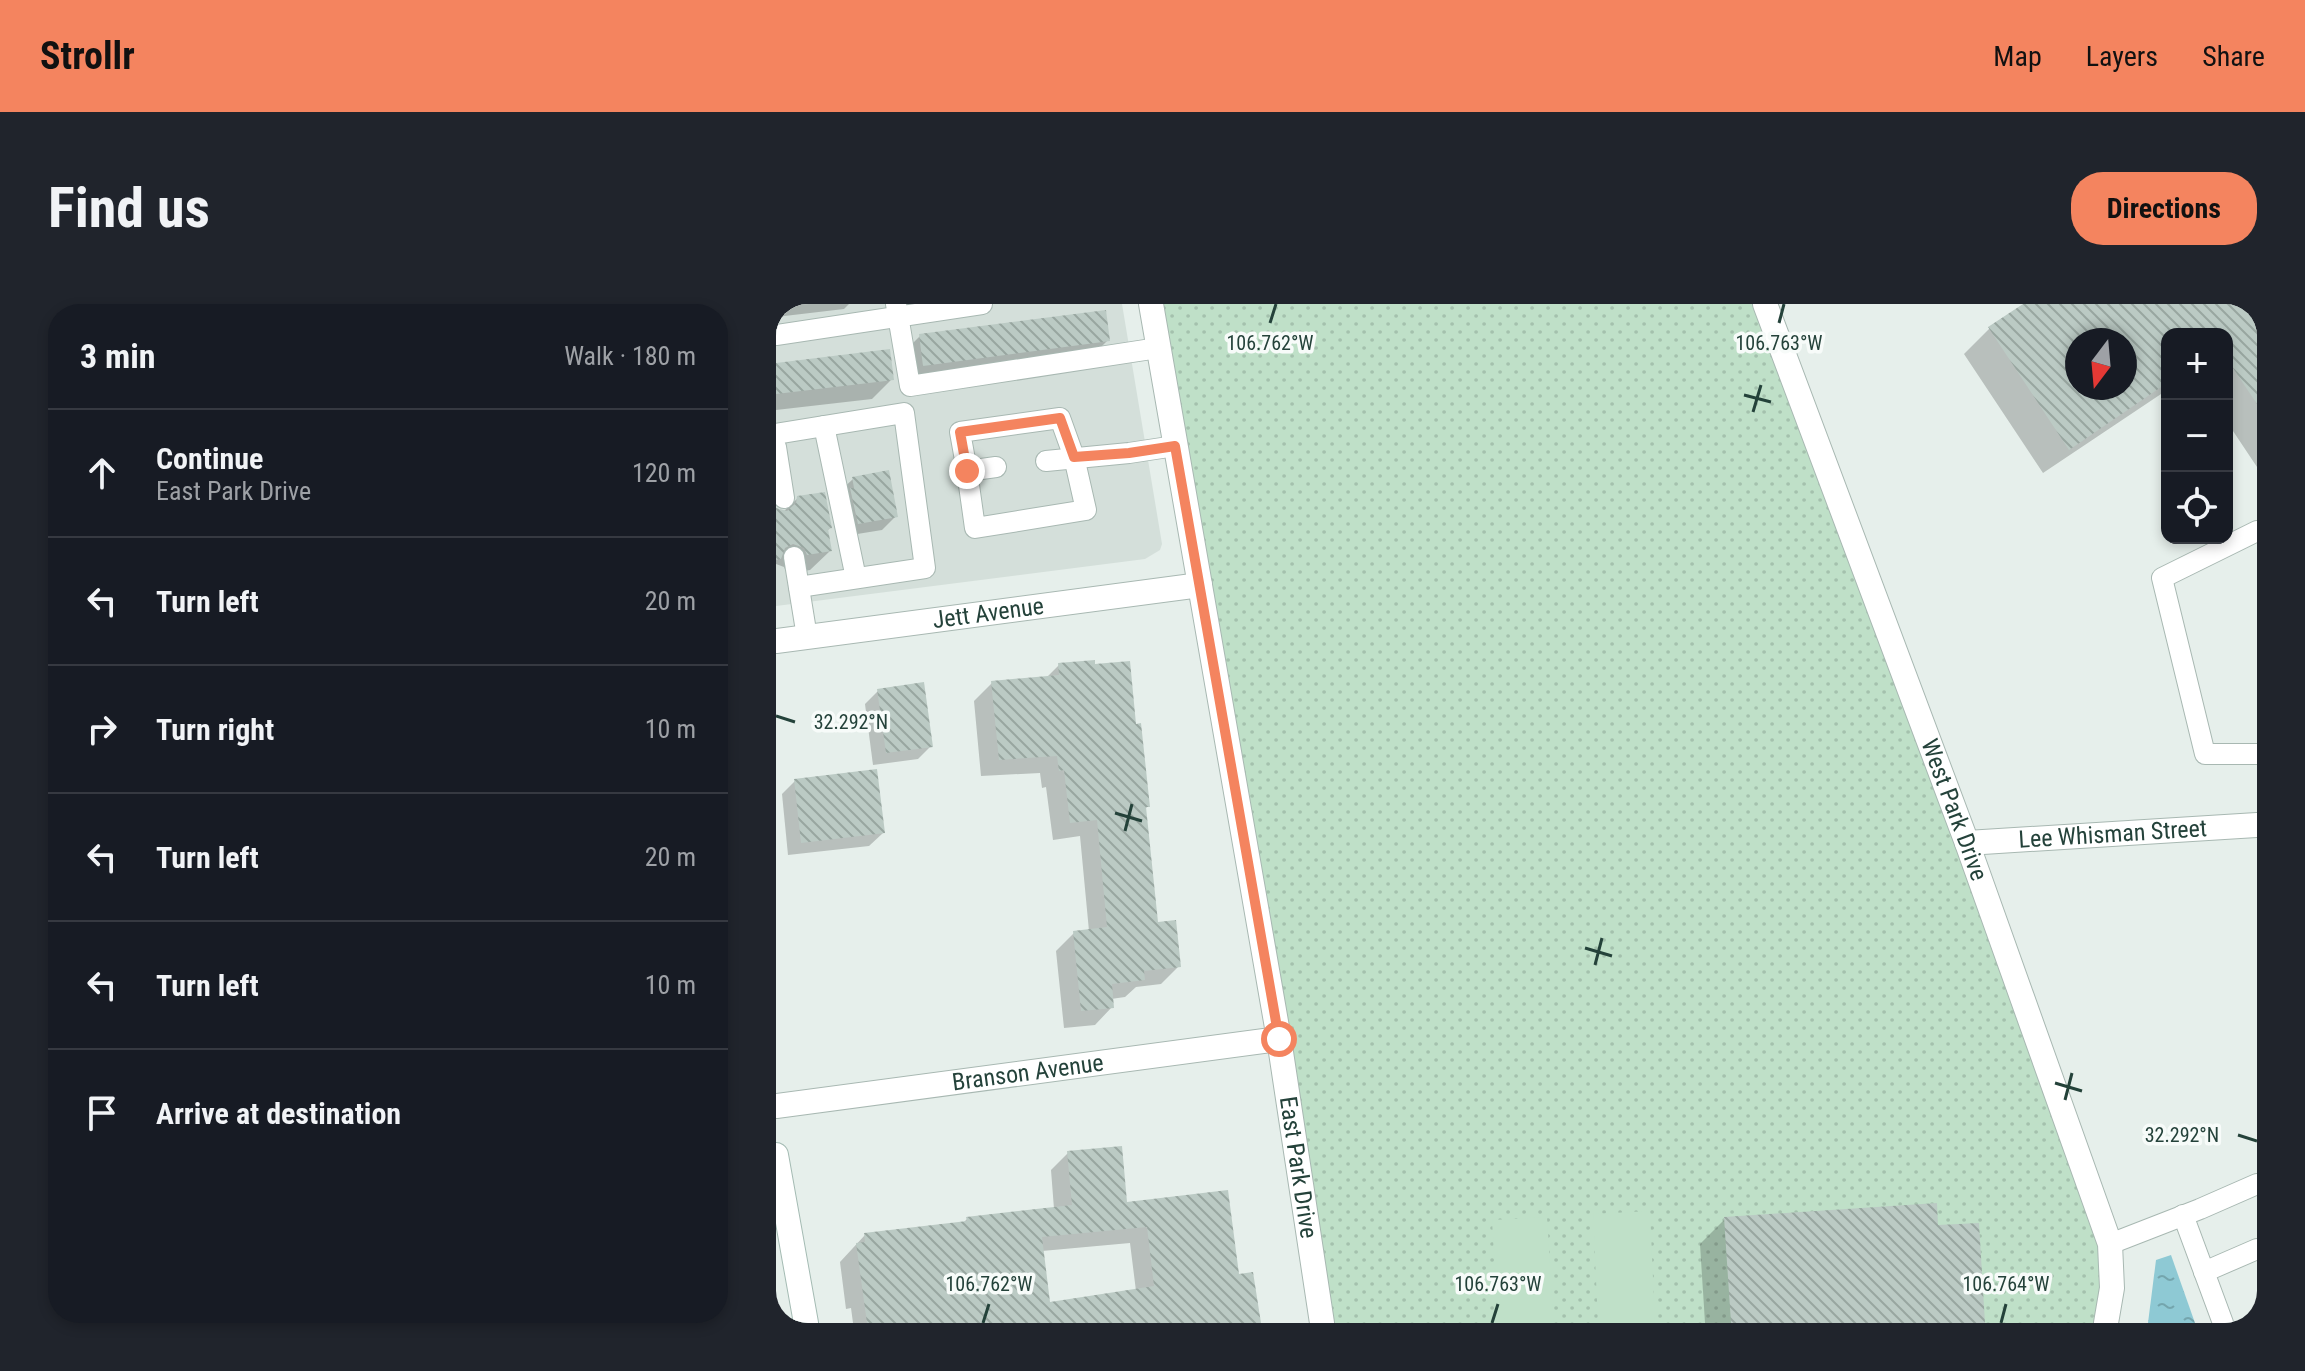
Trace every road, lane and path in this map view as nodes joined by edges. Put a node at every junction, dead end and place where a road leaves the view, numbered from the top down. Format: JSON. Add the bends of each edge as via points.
{"nodes":[{"id":1,"x":982,"y":304,"type":"edge"},
{"id":2,"x":1151,"y":304,"type":"edge"},
{"id":3,"x":1765,"y":304,"type":"edge"},
{"id":4,"x":897,"y":311,"type":"edge"},
{"id":5,"x":776,"y":335,"type":"edge"},
{"id":6,"x":1158,"y":348,"type":"junction"},
{"id":7,"x":910,"y":386,"type":"junction"},
{"id":8,"x":904,"y":413,"type":"junction"},
{"id":9,"x":824,"y":426,"type":"junction"},
{"id":10,"x":776,"y":434,"type":"edge"},
{"id":11,"x":1175,"y":446,"type":"junction"},
{"id":12,"x":776,"y":447,"type":"edge"},
{"id":13,"x":1074,"y":457,"type":"junction"},
{"id":14,"x":1046,"y":461,"type":"dead end"},
{"id":15,"x":996,"y":467,"type":"dead end"},
{"id":16,"x":967,"y":471,"type":"junction"},
{"id":17,"x":784,"y":498,"type":"dead end"},
{"id":18,"x":2257,"y":531,"type":"edge"},
{"id":19,"x":794,"y":557,"type":"dead end"},
{"id":20,"x":856,"y":578,"type":"junction"},
{"id":21,"x":1200,"y":585,"type":"junction"},
{"id":22,"x":799,"y":587,"type":"junction"},
{"id":23,"x":807,"y":637,"type":"junction"},
{"id":24,"x":776,"y":641,"type":"edge"},
{"id":25,"x":2257,"y":754,"type":"edge"},
{"id":26,"x":2257,"y":825,"type":"edge"},
{"id":27,"x":1967,"y":843,"type":"junction"},
{"id":28,"x":1279,"y":1039,"type":"junction"},
{"id":29,"x":776,"y":1106,"type":"edge"},
{"id":30,"x":776,"y":1155,"type":"edge"},
{"id":31,"x":2257,"y":1184,"type":"edge"},
{"id":32,"x":2183,"y":1215,"type":"junction"},
{"id":33,"x":2110,"y":1244,"type":"junction"},
{"id":34,"x":2257,"y":1249,"type":"edge"},
{"id":35,"x":2204,"y":1272,"type":"junction"},
{"id":36,"x":806,"y":1323,"type":"edge"},
{"id":37,"x":1322,"y":1323,"type":"edge"},
{"id":38,"x":2106,"y":1323,"type":"edge"},
{"id":39,"x":2223,"y":1323,"type":"edge"}],
"edges":[{"from":1,"to":4,"type":"lane"},
{"from":2,"to":6,"type":"street","name":"East Park Drive"},
{"from":3,"to":27,"type":"street","name":"West Park Drive"},
{"from":4,"to":5,"type":"lane"},
{"from":4,"to":7,"type":"lane"},
{"from":6,"to":7,"type":"lane"},
{"from":6,"to":11,"type":"street","name":"East Park Drive"},
{"from":7,"to":8,"type":"lane"},
{"from":8,"to":9,"type":"lane"},
{"from":8,"to":20,"type":"lane","via":[[925,568]]},
{"from":9,"to":10,"type":"lane"},
{"from":9,"to":20,"type":"lane"},
{"from":11,"to":13,"type":"lane"},
{"from":11,"to":21,"type":"street","name":"East Park Drive"},
{"from":12,"to":17,"type":"lane"},
{"from":13,"to":14,"type":"lane"},
{"from":13,"to":16,"type":"lane","via":[[1060,418],[960,432]]},
{"from":13,"to":16,"type":"lane","via":[[1086,510],[975,528]]},
{"from":15,"to":16,"type":"lane"},
{"from":18,"to":25,"type":"lane","via":[[2162,578],[2205,754]]},
{"from":19,"to":22,"type":"lane"},
{"from":20,"to":22,"type":"lane"},
{"from":21,"to":23,"type":"street","name":"Jett Avenue"},
{"from":21,"to":28,"type":"street","name":"East Park Drive"},
{"from":22,"to":23,"type":"lane"},
{"from":23,"to":24,"type":"street","name":"Jett Avenue"},
{"from":26,"to":27,"type":"street","name":"Lee Whisman Street"},
{"from":27,"to":33,"type":"street","name":"West Park Drive"},
{"from":28,"to":29,"type":"street","name":"Branson Avenue"},
{"from":28,"to":37,"type":"street","name":"East Park Drive"},
{"from":30,"to":36,"type":"street"},
{"from":31,"to":32,"type":"lane"},
{"from":32,"to":33,"type":"lane"},
{"from":32,"to":35,"type":"lane"},
{"from":33,"to":38,"type":"street","name":"West Park Drive","via":[[2112,1288]]},
{"from":34,"to":35,"type":"lane"},
{"from":35,"to":39,"type":"lane"}]}
